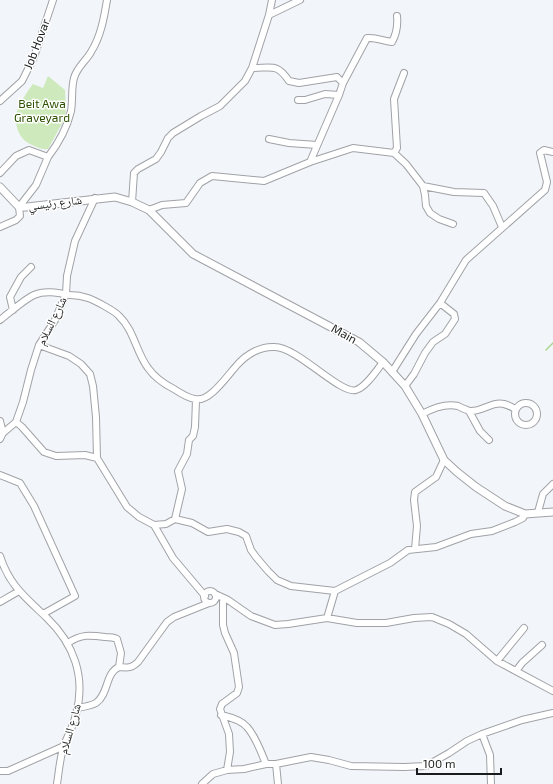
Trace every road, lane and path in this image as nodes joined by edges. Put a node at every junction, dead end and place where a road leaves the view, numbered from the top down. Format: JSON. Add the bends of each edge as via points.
{"nodes":[{"id":1,"x":54,"y":0,"type":"edge"},
{"id":2,"x":107,"y":0,"type":"edge"},
{"id":3,"x":272,"y":0,"type":"edge"},
{"id":4,"x":300,"y":0,"type":"edge"},
{"id":5,"x":269,"y":15,"type":"junction"},
{"id":6,"x":397,"y":16,"type":"dead end"},
{"id":7,"x":252,"y":68,"type":"junction"},
{"id":8,"x":404,"y":73,"type":"dead end"},
{"id":9,"x":343,"y":83,"type":"junction"},
{"id":10,"x":339,"y":95,"type":"junction"},
{"id":11,"x":298,"y":100,"type":"dead end"},
{"id":12,"x":0,"y":101,"type":"edge"},
{"id":13,"x":269,"y":139,"type":"dead end"},
{"id":14,"x":317,"y":145,"type":"junction"},
{"id":15,"x":553,"y":152,"type":"edge"},
{"id":16,"x":394,"y":153,"type":"junction"},
{"id":17,"x":48,"y":157,"type":"junction"},
{"id":18,"x":310,"y":162,"type":"junction"},
{"id":19,"x":0,"y":173,"type":"edge"},
{"id":20,"x":423,"y":186,"type":"junction"},
{"id":21,"x":0,"y":187,"type":"edge"},
{"id":22,"x":95,"y":198,"type":"junction"},
{"id":23,"x":132,"y":202,"type":"junction"},
{"id":24,"x":19,"y":206,"type":"junction"},
{"id":25,"x":149,"y":210,"type":"junction"},
{"id":26,"x":453,"y":224,"type":"dead end"},
{"id":27,"x":0,"y":227,"type":"edge"},
{"id":28,"x":502,"y":227,"type":"junction"},
{"id":29,"x":30,"y":267,"type":"dead end"},
{"id":30,"x":66,"y":294,"type":"junction"},
{"id":31,"x":440,"y":303,"type":"junction"},
{"id":32,"x":13,"y":310,"type":"junction"},
{"id":33,"x":0,"y":320,"type":"edge"},
{"id":34,"x":39,"y":345,"type":"junction"},
{"id":35,"x":383,"y":362,"type":"junction"},
{"id":36,"x":392,"y":372,"type":"junction"},
{"id":37,"x":405,"y":386,"type":"junction"},
{"id":38,"x":196,"y":400,"type":"junction"},
{"id":39,"x":515,"y":409,"type":"dead end"},
{"id":40,"x":469,"y":411,"type":"junction"},
{"id":41,"x":422,"y":414,"type":"junction"},
{"id":42,"x":0,"y":421,"type":"edge"},
{"id":43,"x":16,"y":422,"type":"junction"},
{"id":44,"x":1,"y":436,"type":"edge"},
{"id":45,"x":489,"y":440,"type":"dead end"},
{"id":46,"x":97,"y":458,"type":"junction"},
{"id":47,"x":444,"y":460,"type":"junction"},
{"id":48,"x":0,"y":474,"type":"edge"},
{"id":49,"x":553,"y":484,"type":"edge"},
{"id":50,"x":538,"y":512,"type":"junction"},
{"id":51,"x":553,"y":512,"type":"edge"},
{"id":52,"x":525,"y":514,"type":"junction"},
{"id":53,"x":175,"y":519,"type":"junction"},
{"id":54,"x":154,"y":525,"type":"junction"},
{"id":55,"x":415,"y":549,"type":"junction"},
{"id":56,"x":0,"y":556,"type":"edge"},
{"id":57,"x":19,"y":591,"type":"junction"},
{"id":58,"x":335,"y":591,"type":"junction"},
{"id":59,"x":210,"y":597,"type":"junction"},
{"id":60,"x":0,"y":602,"type":"edge"},
{"id":61,"x":223,"y":602,"type":"junction"},
{"id":62,"x":240,"y":609,"type":"junction"},
{"id":63,"x":43,"y":614,"type":"junction"},
{"id":64,"x":327,"y":618,"type":"junction"},
{"id":65,"x":524,"y":628,"type":"dead end"},
{"id":66,"x":68,"y":643,"type":"junction"},
{"id":67,"x":542,"y":645,"type":"dead end"},
{"id":68,"x":496,"y":661,"type":"junction"},
{"id":69,"x":119,"y":667,"type":"junction"},
{"id":70,"x":516,"y":671,"type":"junction"},
{"id":71,"x":553,"y":691,"type":"edge"},
{"id":72,"x":77,"y":708,"type":"junction"},
{"id":73,"x":553,"y":713,"type":"edge"},
{"id":74,"x":222,"y":715,"type":"junction"},
{"id":75,"x":482,"y":734,"type":"junction"},
{"id":76,"x":64,"y":746,"type":"junction"},
{"id":77,"x":266,"y":764,"type":"junction"},
{"id":78,"x":276,"y":764,"type":"junction"},
{"id":79,"x":227,"y":770,"type":"junction"},
{"id":80,"x":0,"y":771,"type":"edge"},
{"id":81,"x":203,"y":783,"type":"edge"},
{"id":82,"x":57,"y":784,"type":"edge"},
{"id":83,"x":278,"y":784,"type":"edge"},
{"id":84,"x":491,"y":784,"type":"edge"}],
"edges":[{"from":1,"to":12,"type":"street","name":"Job Hovar","via":[[34,57],[22,81]]},
{"from":2,"to":17,"type":"street","via":[[105,17],[97,41],[74,76],[67,124]]},
{"from":3,"to":5,"type":"street"},
{"from":4,"to":5,"type":"street"},
{"from":5,"to":7,"type":"street"},
{"from":6,"to":9,"type":"street","via":[[398,27],[392,42],[374,37],[367,38]]},
{"from":7,"to":9,"type":"street","via":[[278,67],[289,81],[299,83],[336,77]]},
{"from":7,"to":23,"type":"street","via":[[245,81],[220,106],[178,129],[168,138],[156,159],[134,173]]},
{"from":8,"to":16,"type":"street","via":[[394,99],[397,148]]},
{"from":9,"to":10,"type":"street"},
{"from":10,"to":11,"type":"street","via":[[325,94]]},
{"from":10,"to":14,"type":"street"},
{"from":13,"to":14,"type":"street"},
{"from":14,"to":18,"type":"street"},
{"from":15,"to":28,"type":"street","via":[[544,150],[540,153],[547,182],[545,190]]},
{"from":16,"to":18,"type":"street","via":[[353,148]]},
{"from":16,"to":20,"type":"street"},
{"from":17,"to":19,"type":"street","via":[[29,150],[16,156]]},
{"from":17,"to":24,"type":"street","via":[[36,185]]},
{"from":18,"to":25,"type":"street","via":[[264,181],[212,176],[200,183],[186,203],[162,205]]},
{"from":20,"to":26,"type":"street","via":[[426,206],[430,212],[438,219]]},
{"from":20,"to":28,"type":"street","via":[[454,192],[484,193]]},
{"from":21,"to":24,"type":"main road","name":"شارع رئيسي"},
{"from":22,"to":23,"type":"main road","name":"Main","via":[[115,197]]},
{"from":22,"to":24,"type":"main road","name":"شارع رئيسي"},
{"from":22,"to":30,"type":"street","name":"شارع السلام","via":[[75,241],[67,276]]},
{"from":23,"to":25,"type":"main road","name":"Main"},
{"from":24,"to":27,"type":"street","via":[[20,216]]},
{"from":25,"to":35,"type":"main road","name":"Main","via":[[192,254],[359,342]]},
{"from":28,"to":31,"type":"street","via":[[466,260]]},
{"from":29,"to":32,"type":"street","via":[[10,297]]},
{"from":30,"to":32,"type":"street","via":[[57,292],[34,295]]},
{"from":30,"to":34,"type":"street","name":"شارع السلام","via":[[55,320]]},
{"from":30,"to":38,"type":"street","via":[[88,298],[118,315],[128,327],[148,368],[160,382]]},
{"from":31,"to":36,"type":"street"},
{"from":31,"to":37,"type":"street","via":[[454,314],[455,319],[445,334],[433,342]]},
{"from":32,"to":33,"type":"street"},
{"from":34,"to":43,"type":"street","name":"شارع السلام"},
{"from":34,"to":46,"type":"street","via":[[69,356],[90,374],[96,417]]},
{"from":35,"to":36,"type":"main road","name":"Main"},
{"from":35,"to":38,"type":"street","via":[[363,386],[354,391],[348,390],[286,348],[264,348],[251,353],[205,398]]},
{"from":36,"to":37,"type":"main road","name":"Main"},
{"from":37,"to":41,"type":"main road","name":"Main"},
{"from":38,"to":53,"type":"street","via":[[193,436],[189,440],[187,454],[178,471],[182,489]]},
{"from":39,"to":40,"type":"street","via":[[503,404],[493,404],[480,410]]},
{"from":40,"to":41,"type":"street","via":[[444,405]]},
{"from":40,"to":45,"type":"street","via":[[480,431]]},
{"from":41,"to":47,"type":"main road","name":"Main"},
{"from":42,"to":44,"type":"street"},
{"from":43,"to":44,"type":"street"},
{"from":43,"to":46,"type":"street","via":[[44,452],[56,456],[85,455]]},
{"from":46,"to":54,"type":"street","via":[[127,506],[139,517]]},
{"from":47,"to":52,"type":"main road","name":"Main","via":[[476,487],[505,506]]},
{"from":47,"to":55,"type":"street","via":[[436,477],[415,492]]},
{"from":48,"to":63,"type":"street","via":[[20,484],[31,500],[75,596]]},
{"from":49,"to":50,"type":"street","via":[[543,494]]},
{"from":50,"to":51,"type":"main road"},
{"from":50,"to":52,"type":"main road"},
{"from":52,"to":55,"type":"street","via":[[523,518],[492,531],[471,534],[436,547]]},
{"from":53,"to":54,"type":"street","via":[[166,524]]},
{"from":53,"to":58,"type":"street","via":[[192,523],[208,532],[227,529],[246,536],[251,550],[282,583]]},
{"from":54,"to":59,"type":"street","via":[[173,558]]},
{"from":55,"to":58,"type":"street"},
{"from":56,"to":57,"type":"street","name":"شارع السلام","via":[[8,578]]},
{"from":57,"to":60,"type":"street"},
{"from":57,"to":63,"type":"street","name":"شارع السلام"},
{"from":58,"to":64,"type":"street"},
{"from":59,"to":61,"type":"street"},
{"from":59,"to":62,"type":"street","via":[[228,600]]},
{"from":59,"to":69,"type":"street","via":[[198,607],[167,622],[146,654],[133,667]]},
{"from":61,"to":62,"type":"street"},
{"from":61,"to":74,"type":"street","via":[[224,629],[234,653],[239,687],[237,693],[222,704]]},
{"from":62,"to":64,"type":"street","via":[[275,625]]},
{"from":63,"to":66,"type":"street","name":"شارع السلام"},
{"from":64,"to":68,"type":"street","via":[[357,623],[386,623],[432,617],[466,634]]},
{"from":65,"to":68,"type":"street"},
{"from":66,"to":69,"type":"street","via":[[89,635],[114,637],[121,652]]},
{"from":66,"to":72,"type":"street","name":"شارع السلام","via":[[78,666]]},
{"from":67,"to":70,"type":"street"},
{"from":68,"to":70,"type":"street"},
{"from":69,"to":72,"type":"street","via":[[112,672],[107,688],[97,702]]},
{"from":70,"to":71,"type":"street"},
{"from":72,"to":76,"type":"street","name":"شارع السلام"},
{"from":73,"to":75,"type":"street","via":[[522,720]]},
{"from":74,"to":77,"type":"street","via":[[247,726]]},
{"from":74,"to":79,"type":"street","via":[[229,734]]},
{"from":75,"to":78,"type":"street","via":[[432,763],[419,767],[351,766],[311,757]]},
{"from":75,"to":84,"type":"street","via":[[490,755]]},
{"from":76,"to":80,"type":"street","via":[[8,771]]},
{"from":76,"to":82,"type":"street","name":"شارع السلام"},
{"from":77,"to":78,"type":"street"},
{"from":77,"to":79,"type":"street"},
{"from":78,"to":83,"type":"street"},
{"from":79,"to":81,"type":"street","via":[[213,774]]}]}
